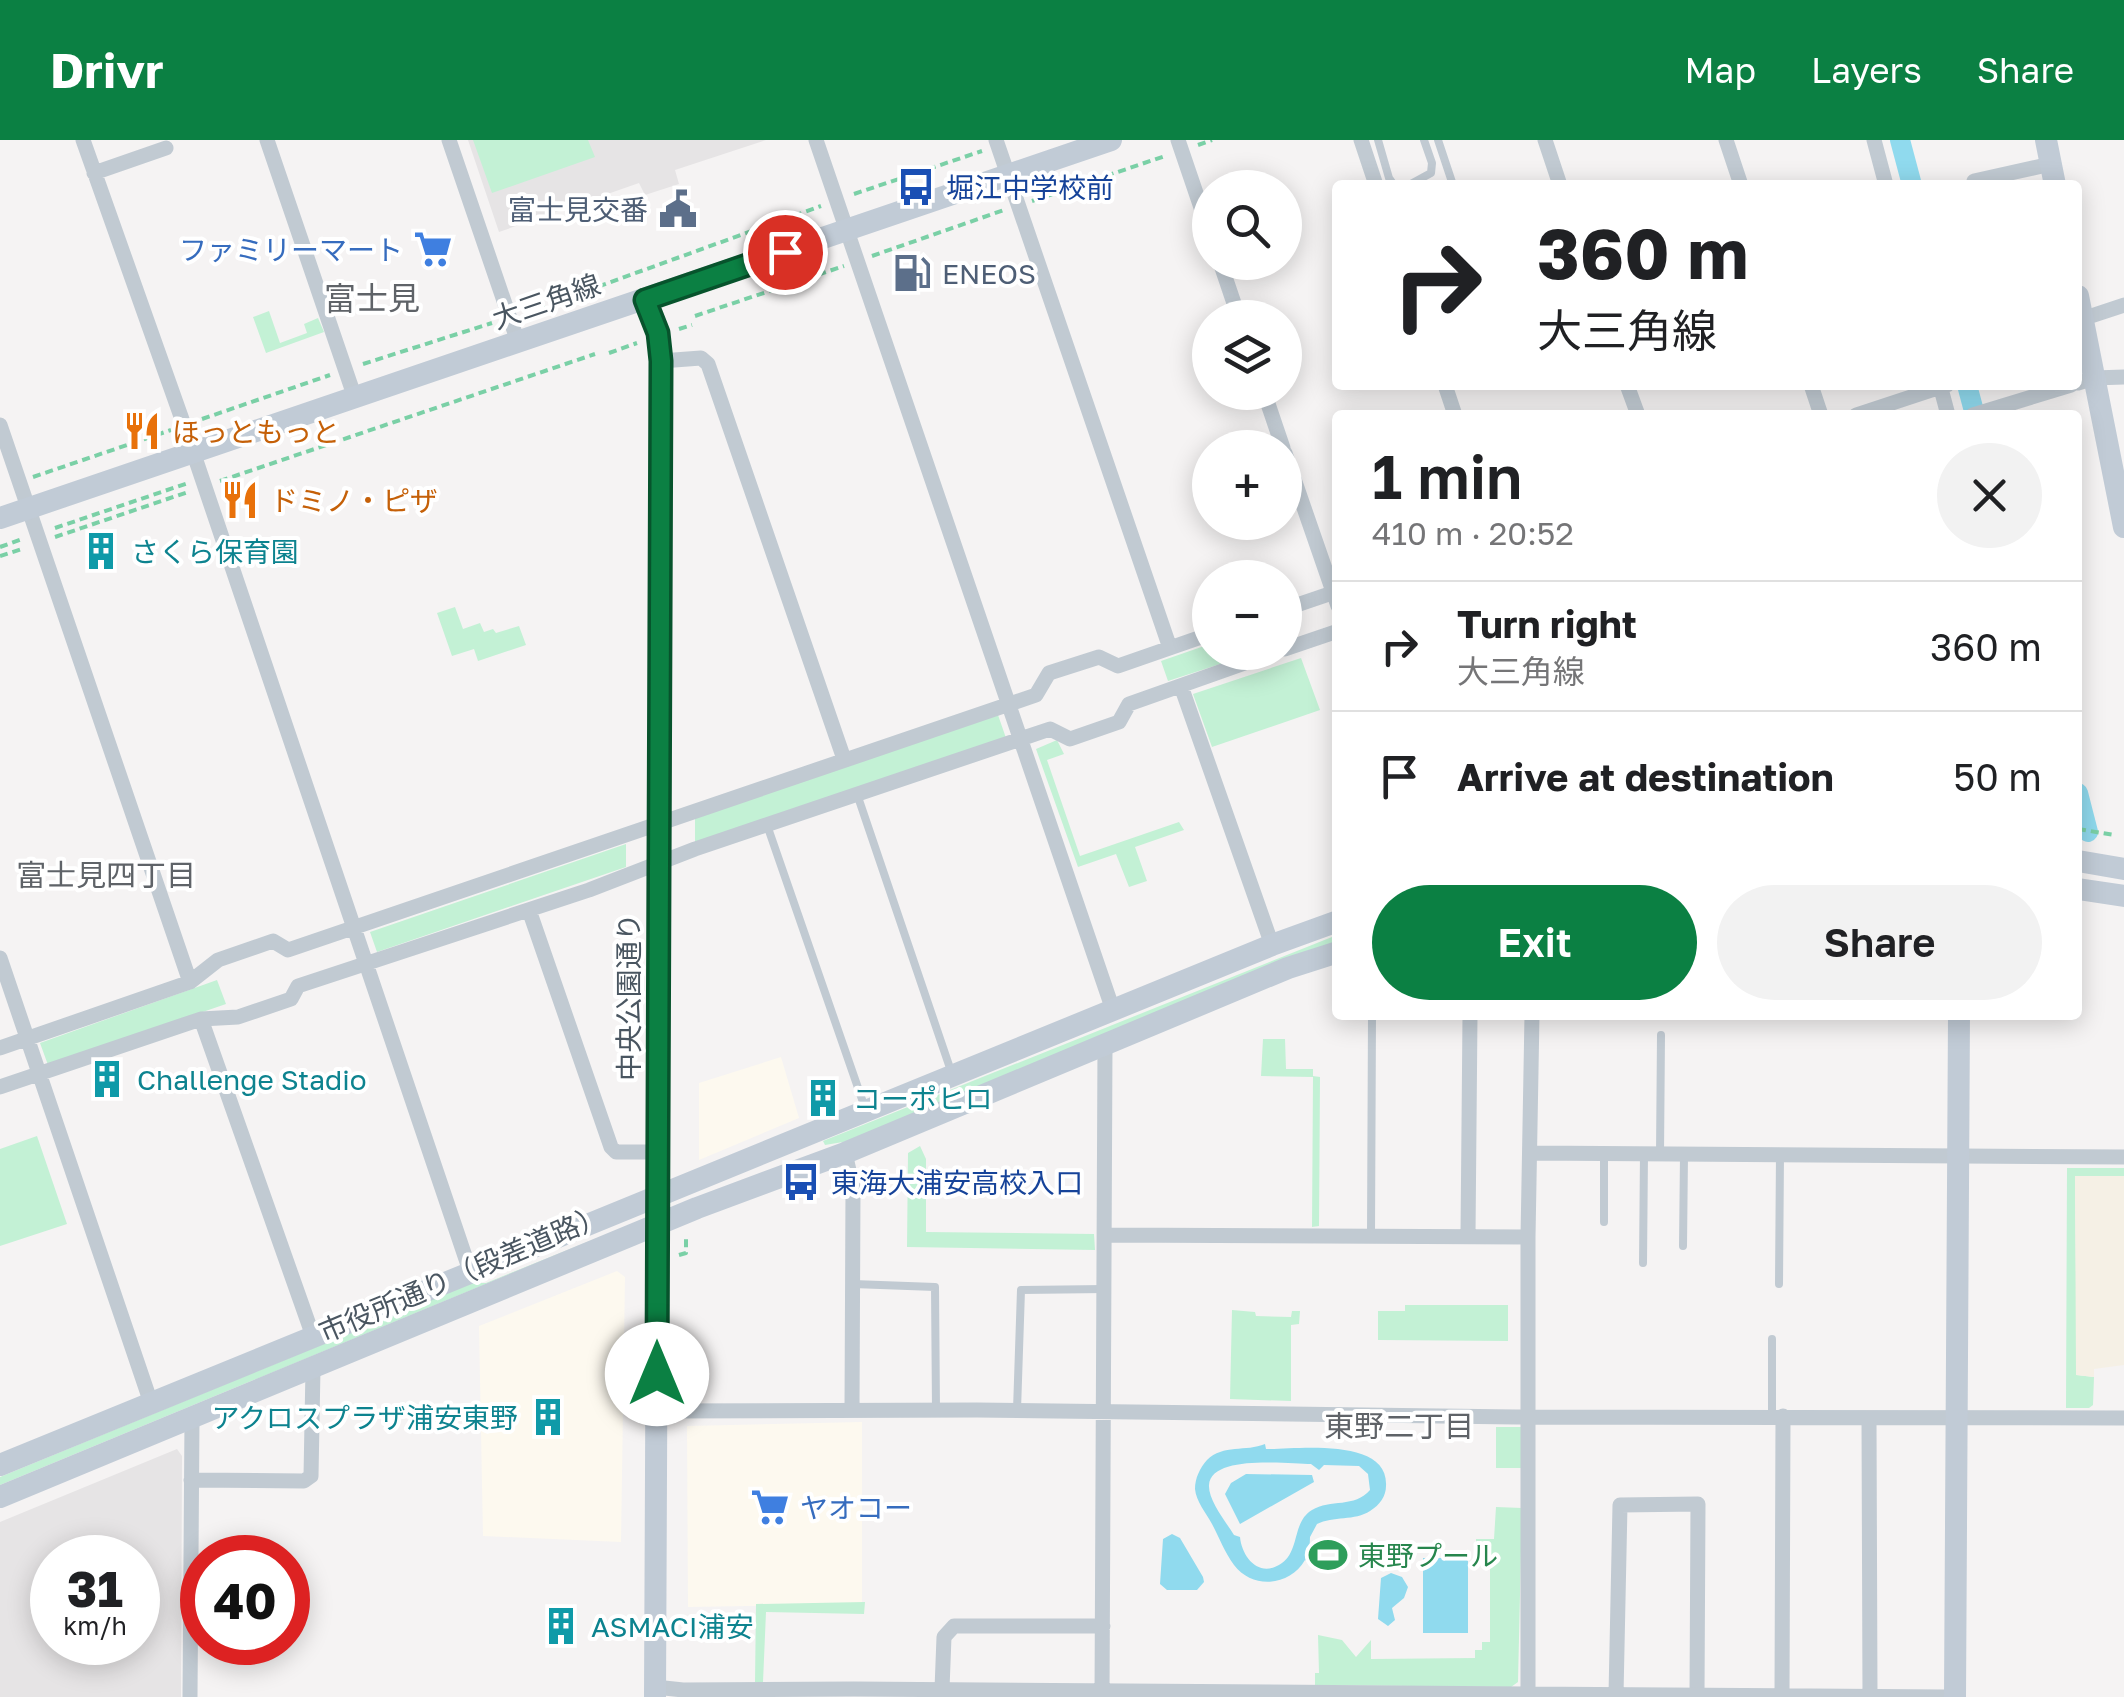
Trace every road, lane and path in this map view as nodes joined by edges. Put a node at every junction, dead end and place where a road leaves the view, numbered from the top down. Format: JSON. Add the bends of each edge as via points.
{"nodes":[{"id":1,"x":83,"y":140,"type":"edge"},
{"id":2,"x":267,"y":140,"type":"edge"},
{"id":3,"x":449,"y":140,"type":"edge"},
{"id":4,"x":816,"y":140,"type":"edge"},
{"id":5,"x":1112,"y":140,"type":"edge"},
{"id":6,"x":1212,"y":140,"type":"edge"},
{"id":7,"x":1361,"y":140,"type":"edge"},
{"id":8,"x":1378,"y":140,"type":"edge"},
{"id":9,"x":1424,"y":140,"type":"edge"},
{"id":10,"x":1438,"y":140,"type":"edge"},
{"id":11,"x":1545,"y":140,"type":"edge"},
{"id":12,"x":1726,"y":140,"type":"edge"},
{"id":13,"x":1874,"y":140,"type":"edge"},
{"id":14,"x":2046,"y":140,"type":"edge"},
{"id":15,"x":997,"y":143,"type":"edge"},
{"id":16,"x":1180,"y":145,"type":"edge"},
{"id":17,"x":166,"y":148,"type":"dead end"},
{"id":18,"x":94,"y":172,"type":"junction"},
{"id":19,"x":2053,"y":174,"type":"edge"},
{"id":20,"x":1009,"y":176,"type":"junction"},
{"id":21,"x":1374,"y":180,"type":"edge"},
{"id":22,"x":1390,"y":180,"type":"edge"},
{"id":23,"x":1421,"y":180,"type":"edge"},
{"id":24,"x":1451,"y":180,"type":"edge"},
{"id":25,"x":1558,"y":180,"type":"edge"},
{"id":26,"x":1739,"y":180,"type":"edge"},
{"id":27,"x":1885,"y":180,"type":"edge"},
{"id":28,"x":1994,"y":180,"type":"edge"},
{"id":29,"x":1192,"y":181,"type":"edge"},
{"id":30,"x":837,"y":200,"type":"junction"},
{"id":31,"x":1018,"y":205,"type":"junction"},
{"id":32,"x":847,"y":230,"type":"junction"},
{"id":33,"x":858,"y":261,"type":"junction"},
{"id":34,"x":645,"y":300,"type":"junction"},
{"id":35,"x":2124,"y":306,"type":"edge"},
{"id":36,"x":695,"y":316,"type":"dead end"},
{"id":37,"x":510,"y":318,"type":"junction"},
{"id":38,"x":2082,"y":322,"type":"edge"},
{"id":39,"x":518,"y":342,"type":"junction"},
{"id":40,"x":594,"y":354,"type":"dead end"},
{"id":41,"x":661,"y":361,"type":"junction"},
{"id":42,"x":345,"y":370,"type":"junction"},
{"id":43,"x":2124,"y":377,"type":"edge"},
{"id":44,"x":2082,"y":382,"type":"edge"},
{"id":45,"x":2082,"y":385,"type":"edge"},
{"id":46,"x":1931,"y":390,"type":"edge"},
{"id":47,"x":2054,"y":390,"type":"edge"},
{"id":48,"x":355,"y":398,"type":"junction"},
{"id":49,"x":1871,"y":410,"type":"edge"},
{"id":50,"x":1987,"y":410,"type":"edge"},
{"id":51,"x":192,"y":422,"type":"dead end"},
{"id":52,"x":0,"y":425,"type":"edge"},
{"id":53,"x":173,"y":429,"type":"dead end"},
{"id":54,"x":193,"y":452,"type":"junction"},
{"id":55,"x":19,"y":482,"type":"junction"},
{"id":56,"x":196,"y":485,"type":"junction"},
{"id":57,"x":1302,"y":501,"type":"edge"},
{"id":58,"x":28,"y":508,"type":"junction"},
{"id":59,"x":0,"y":518,"type":"edge"},
{"id":60,"x":2124,"y":527,"type":"edge"},
{"id":61,"x":40,"y":536,"type":"junction"},
{"id":62,"x":0,"y":547,"type":"edge"},
{"id":63,"x":0,"y":556,"type":"edge"},
{"id":64,"x":1332,"y":586,"type":"edge"},
{"id":65,"x":1332,"y":598,"type":"edge"},
{"id":66,"x":1302,"y":605,"type":"edge"},
{"id":67,"x":1332,"y":633,"type":"edge"},
{"id":68,"x":1192,"y":640,"type":"edge"},
{"id":69,"x":1302,"y":644,"type":"edge"},
{"id":70,"x":1170,"y":648,"type":"junction"},
{"id":71,"x":1226,"y":670,"type":"edge"},
{"id":72,"x":1181,"y":686,"type":"junction"},
{"id":73,"x":1008,"y":704,"type":"junction"},
{"id":74,"x":1020,"y":739,"type":"junction"},
{"id":75,"x":844,"y":760,"type":"junction"},
{"id":76,"x":857,"y":794,"type":"junction"},
{"id":77,"x":659,"y":823,"type":"junction"},
{"id":78,"x":767,"y":825,"type":"junction"},
{"id":79,"x":2082,"y":830,"type":"edge"},
{"id":80,"x":2114,"y":835,"type":"dead end"},
{"id":81,"x":2082,"y":861,"type":"edge"},
{"id":82,"x":659,"y":865,"type":"junction"},
{"id":83,"x":2124,"y":869,"type":"edge"},
{"id":84,"x":2082,"y":890,"type":"edge"},
{"id":85,"x":2124,"y":896,"type":"edge"},
{"id":86,"x":530,"y":910,"type":"junction"},
{"id":87,"x":1332,"y":923,"type":"edge"},
{"id":88,"x":354,"y":926,"type":"junction"},
{"id":89,"x":1272,"y":945,"type":"junction"},
{"id":90,"x":1332,"y":954,"type":"edge"},
{"id":91,"x":0,"y":958,"type":"edge"},
{"id":92,"x":366,"y":966,"type":"junction"},
{"id":93,"x":190,"y":982,"type":"junction"},
{"id":94,"x":1112,"y":1010,"type":"junction"},
{"id":95,"x":202,"y":1019,"type":"junction"},
{"id":96,"x":1372,"y":1020,"type":"edge"},
{"id":97,"x":1470,"y":1020,"type":"edge"},
{"id":98,"x":1532,"y":1020,"type":"edge"},
{"id":99,"x":1960,"y":1020,"type":"edge"},
{"id":100,"x":1662,"y":1035,"type":"dead end"},
{"id":101,"x":27,"y":1038,"type":"junction"},
{"id":102,"x":1105,"y":1044,"type":"junction"},
{"id":103,"x":0,"y":1048,"type":"edge"},
{"id":104,"x":40,"y":1074,"type":"junction"},
{"id":105,"x":953,"y":1076,"type":"junction"},
{"id":106,"x":0,"y":1088,"type":"edge"},
{"id":107,"x":866,"y":1112,"type":"junction"},
{"id":108,"x":658,"y":1152,"type":"junction"},
{"id":109,"x":845,"y":1152,"type":"junction"},
{"id":110,"x":1531,"y":1153,"type":"junction"},
{"id":111,"x":1604,"y":1154,"type":"junction"},
{"id":112,"x":1652,"y":1154,"type":"junction"},
{"id":113,"x":1684,"y":1154,"type":"junction"},
{"id":114,"x":1780,"y":1154,"type":"junction"},
{"id":115,"x":1958,"y":1158,"type":"junction"},
{"id":116,"x":2124,"y":1158,"type":"edge"},
{"id":117,"x":657,"y":1196,"type":"junction"},
{"id":118,"x":1604,"y":1222,"type":"dead end"},
{"id":119,"x":657,"y":1224,"type":"junction"},
{"id":120,"x":1106,"y":1235,"type":"junction"},
{"id":121,"x":1370,"y":1235,"type":"junction"},
{"id":122,"x":1468,"y":1236,"type":"junction"},
{"id":123,"x":1528,"y":1237,"type":"junction"},
{"id":124,"x":1683,"y":1246,"type":"dead end"},
{"id":125,"x":1643,"y":1262,"type":"dead end"},
{"id":126,"x":470,"y":1271,"type":"junction"},
{"id":127,"x":853,"y":1284,"type":"junction"},
{"id":128,"x":1779,"y":1284,"type":"dead end"},
{"id":129,"x":1105,"y":1289,"type":"junction"},
{"id":130,"x":314,"y":1339,"type":"junction"},
{"id":131,"x":1772,"y":1339,"type":"dead end"},
{"id":132,"x":313,"y":1368,"type":"junction"},
{"id":133,"x":151,"y":1403,"type":"junction"},
{"id":134,"x":852,"y":1410,"type":"junction"},
{"id":135,"x":936,"y":1410,"type":"junction"},
{"id":136,"x":1017,"y":1410,"type":"junction"},
{"id":137,"x":657,"y":1411,"type":"junction"},
{"id":138,"x":1106,"y":1413,"type":"junction"},
{"id":139,"x":1778,"y":1416,"type":"junction"},
{"id":140,"x":1530,"y":1417,"type":"junction"},
{"id":141,"x":192,"y":1418,"type":"junction"},
{"id":142,"x":1868,"y":1418,"type":"junction"},
{"id":143,"x":1958,"y":1418,"type":"junction"},
{"id":144,"x":2124,"y":1418,"type":"edge"},
{"id":145,"x":0,"y":1465,"type":"edge"},
{"id":146,"x":192,"y":1480,"type":"junction"},
{"id":147,"x":0,"y":1497,"type":"edge"},
{"id":148,"x":1103,"y":1626,"type":"junction"},
{"id":149,"x":942,"y":1689,"type":"junction"},
{"id":150,"x":655,"y":1692,"type":"edge"},
{"id":151,"x":1102,"y":1694,"type":"edge"},
{"id":152,"x":1616,"y":1694,"type":"junction"},
{"id":153,"x":1528,"y":1696,"type":"edge"},
{"id":154,"x":1697,"y":1696,"type":"edge"},
{"id":155,"x":1773,"y":1696,"type":"edge"},
{"id":156,"x":1782,"y":1696,"type":"edge"},
{"id":157,"x":1870,"y":1696,"type":"edge"},
{"id":158,"x":190,"y":1697,"type":"edge"},
{"id":159,"x":1944,"y":1697,"type":"edge"},
{"id":160,"x":1955,"y":1697,"type":"edge"}],
"edges":[{"from":1,"to":18,"type":"street"},
{"from":2,"to":42,"type":"street"},
{"from":3,"to":37,"type":"street"},
{"from":4,"to":30,"type":"street"},
{"from":5,"to":20,"type":"street","name":"大三角線"},
{"from":6,"to":16,"type":"path"},
{"from":7,"to":21,"type":"street"},
{"from":8,"to":22,"type":"lane"},
{"from":9,"to":23,"type":"lane","via":[[1432,163]]},
{"from":10,"to":24,"type":"lane"},
{"from":11,"to":25,"type":"street"},
{"from":12,"to":26,"type":"street"},
{"from":13,"to":27,"type":"street"},
{"from":14,"to":19,"type":"street"},
{"from":15,"to":20,"type":"street"},
{"from":15,"to":30,"type":"path"},
{"from":16,"to":29,"type":"street"},
{"from":16,"to":31,"type":"path"},
{"from":17,"to":18,"type":"street"},
{"from":18,"to":54,"type":"street"},
{"from":19,"to":28,"type":"street"},
{"from":20,"to":31,"type":"street"},
{"from":20,"to":32,"type":"street","name":"大三角線"},
{"from":30,"to":32,"type":"street"},
{"from":30,"to":37,"type":"path"},
{"from":31,"to":33,"type":"path"},
{"from":31,"to":70,"type":"street"},
{"from":32,"to":33,"type":"street"},
{"from":32,"to":34,"type":"street","name":"大三角線"},
{"from":33,"to":36,"type":"path"},
{"from":33,"to":73,"type":"street"},
{"from":34,"to":39,"type":"street","name":"大三角線"},
{"from":34,"to":41,"type":"street","name":"中央公園通り"},
{"from":35,"to":38,"type":"street"},
{"from":37,"to":39,"type":"street"},
{"from":37,"to":42,"type":"path"},
{"from":39,"to":48,"type":"street","name":"大三角線"},
{"from":40,"to":56,"type":"path"},
{"from":41,"to":75,"type":"street","via":[[701,358],[708,364]]},
{"from":41,"to":77,"type":"street","name":"中央公園通り"},
{"from":42,"to":48,"type":"street"},
{"from":42,"to":51,"type":"path"},
{"from":43,"to":44,"type":"street"},
{"from":45,"to":60,"type":"street"},
{"from":46,"to":49,"type":"street"},
{"from":47,"to":50,"type":"street"},
{"from":48,"to":54,"type":"street","name":"大三角線"},
{"from":52,"to":55,"type":"street"},
{"from":53,"to":55,"type":"path"},
{"from":54,"to":56,"type":"street"},
{"from":54,"to":58,"type":"street","name":"大三角線"},
{"from":55,"to":58,"type":"street"},
{"from":56,"to":61,"type":"path"},
{"from":56,"to":61,"type":"path"},
{"from":56,"to":88,"type":"street"},
{"from":57,"to":64,"type":"street"},
{"from":58,"to":59,"type":"street","name":"大三角線"},
{"from":58,"to":61,"type":"street"},
{"from":61,"to":62,"type":"path"},
{"from":61,"to":63,"type":"path"},
{"from":61,"to":93,"type":"street"},
{"from":65,"to":66,"type":"street"},
{"from":67,"to":69,"type":"street"},
{"from":68,"to":70,"type":"street"},
{"from":70,"to":73,"type":"street","via":[[1118,666],[1098,657],[1049,674],[1036,695]]},
{"from":71,"to":72,"type":"street"},
{"from":72,"to":74,"type":"street","via":[[1129,704],[1119,722],[1070,738],[1050,729]]},
{"from":72,"to":89,"type":"street"},
{"from":73,"to":74,"type":"street"},
{"from":73,"to":75,"type":"street"},
{"from":74,"to":76,"type":"street"},
{"from":74,"to":94,"type":"street"},
{"from":75,"to":77,"type":"street"},
{"from":76,"to":78,"type":"street"},
{"from":76,"to":105,"type":"lane"},
{"from":77,"to":82,"type":"street","name":"中央公園通り"},
{"from":77,"to":88,"type":"street"},
{"from":78,"to":82,"type":"street"},
{"from":78,"to":107,"type":"lane"},
{"from":79,"to":80,"type":"path"},
{"from":81,"to":83,"type":"street"},
{"from":82,"to":86,"type":"street"},
{"from":82,"to":108,"type":"street","name":"中央公園通り"},
{"from":84,"to":85,"type":"street"},
{"from":86,"to":92,"type":"street"},
{"from":86,"to":108,"type":"street","via":[[611,1148]]},
{"from":87,"to":89,"type":"street","name":"市役所通り（段差道路）"},
{"from":88,"to":92,"type":"street"},
{"from":88,"to":93,"type":"street","via":[[288,950],[273,941],[236,953]]},
{"from":89,"to":94,"type":"street","name":"市役所通り（段差道路）"},
{"from":90,"to":102,"type":"street","name":"市役所通り（段差道路）"},
{"from":91,"to":101,"type":"street"},
{"from":92,"to":95,"type":"street","via":[[298,986],[291,1000],[238,1017]]},
{"from":92,"to":126,"type":"street"},
{"from":93,"to":101,"type":"street"},
{"from":94,"to":105,"type":"street","name":"市役所通り（段差道路）"},
{"from":95,"to":104,"type":"street"},
{"from":95,"to":130,"type":"street"},
{"from":96,"to":121,"type":"lane"},
{"from":97,"to":122,"type":"street"},
{"from":98,"to":110,"type":"street"},
{"from":99,"to":115,"type":"street"},
{"from":100,"to":112,"type":"lane"},
{"from":101,"to":103,"type":"street"},
{"from":101,"to":104,"type":"street"},
{"from":102,"to":109,"type":"street","name":"市役所通り（段差道路）"},
{"from":102,"to":120,"type":"street"},
{"from":104,"to":106,"type":"street"},
{"from":104,"to":133,"type":"street"},
{"from":105,"to":107,"type":"street","name":"市役所通り（段差道路）"},
{"from":107,"to":117,"type":"street","name":"市役所通り（段差道路）"},
{"from":108,"to":117,"type":"street","name":"中央公園通り"},
{"from":109,"to":119,"type":"street","name":"市役所通り（段差道路）"},
{"from":109,"to":127,"type":"street","via":[[853,1188]]},
{"from":110,"to":111,"type":"street"},
{"from":110,"to":123,"type":"street"},
{"from":111,"to":112,"type":"street"},
{"from":111,"to":118,"type":"lane"},
{"from":112,"to":113,"type":"street"},
{"from":112,"to":125,"type":"lane"},
{"from":113,"to":114,"type":"street"},
{"from":113,"to":124,"type":"lane"},
{"from":114,"to":115,"type":"street"},
{"from":114,"to":128,"type":"lane"},
{"from":115,"to":116,"type":"street"},
{"from":115,"to":143,"type":"street"},
{"from":117,"to":119,"type":"street","name":"中央公園通り"},
{"from":117,"to":126,"type":"street","name":"市役所通り（段差道路）"},
{"from":119,"to":132,"type":"street","name":"市役所通り（段差道路）"},
{"from":119,"to":137,"type":"street","name":"中央公園通り"},
{"from":120,"to":121,"type":"street"},
{"from":120,"to":129,"type":"street"},
{"from":121,"to":122,"type":"street"},
{"from":122,"to":123,"type":"street"},
{"from":123,"to":140,"type":"street"},
{"from":126,"to":130,"type":"street","name":"市役所通り（段差道路）"},
{"from":127,"to":134,"type":"street"},
{"from":127,"to":135,"type":"lane","via":[[935,1287]]},
{"from":129,"to":136,"type":"lane","via":[[1022,1290]]},
{"from":129,"to":138,"type":"street"},
{"from":130,"to":133,"type":"street","name":"市役所通り（段差道路）"},
{"from":131,"to":139,"type":"lane"},
{"from":132,"to":141,"type":"street","name":"市役所通り（段差道路）"},
{"from":132,"to":146,"type":"street","via":[[312,1476]]},
{"from":133,"to":145,"type":"street","name":"市役所通り（段差道路）"},
{"from":134,"to":135,"type":"street"},
{"from":134,"to":137,"type":"street"},
{"from":135,"to":136,"type":"street"},
{"from":136,"to":138,"type":"street"},
{"from":137,"to":150,"type":"street","name":"中央公園通り"},
{"from":138,"to":140,"type":"street"},
{"from":138,"to":148,"type":"street"},
{"from":139,"to":140,"type":"street"},
{"from":139,"to":142,"type":"street"},
{"from":139,"to":156,"type":"street"},
{"from":140,"to":153,"type":"street"},
{"from":141,"to":146,"type":"street"},
{"from":141,"to":147,"type":"street","name":"市役所通り（段差道路）"},
{"from":142,"to":143,"type":"street"},
{"from":142,"to":157,"type":"street"},
{"from":143,"to":144,"type":"street"},
{"from":143,"to":160,"type":"street"},
{"from":146,"to":158,"type":"street"},
{"from":148,"to":149,"type":"street","via":[[954,1626],[944,1637]]},
{"from":148,"to":151,"type":"street"},
{"from":149,"to":150,"type":"street"},
{"from":149,"to":151,"type":"street"},
{"from":151,"to":153,"type":"street"},
{"from":152,"to":153,"type":"street"},
{"from":152,"to":154,"type":"street"},
{"from":152,"to":154,"type":"street","via":[[1620,1505],[1698,1504]]},
{"from":154,"to":155,"type":"street"},
{"from":155,"to":156,"type":"street"},
{"from":156,"to":157,"type":"street"},
{"from":157,"to":159,"type":"street"}]}
